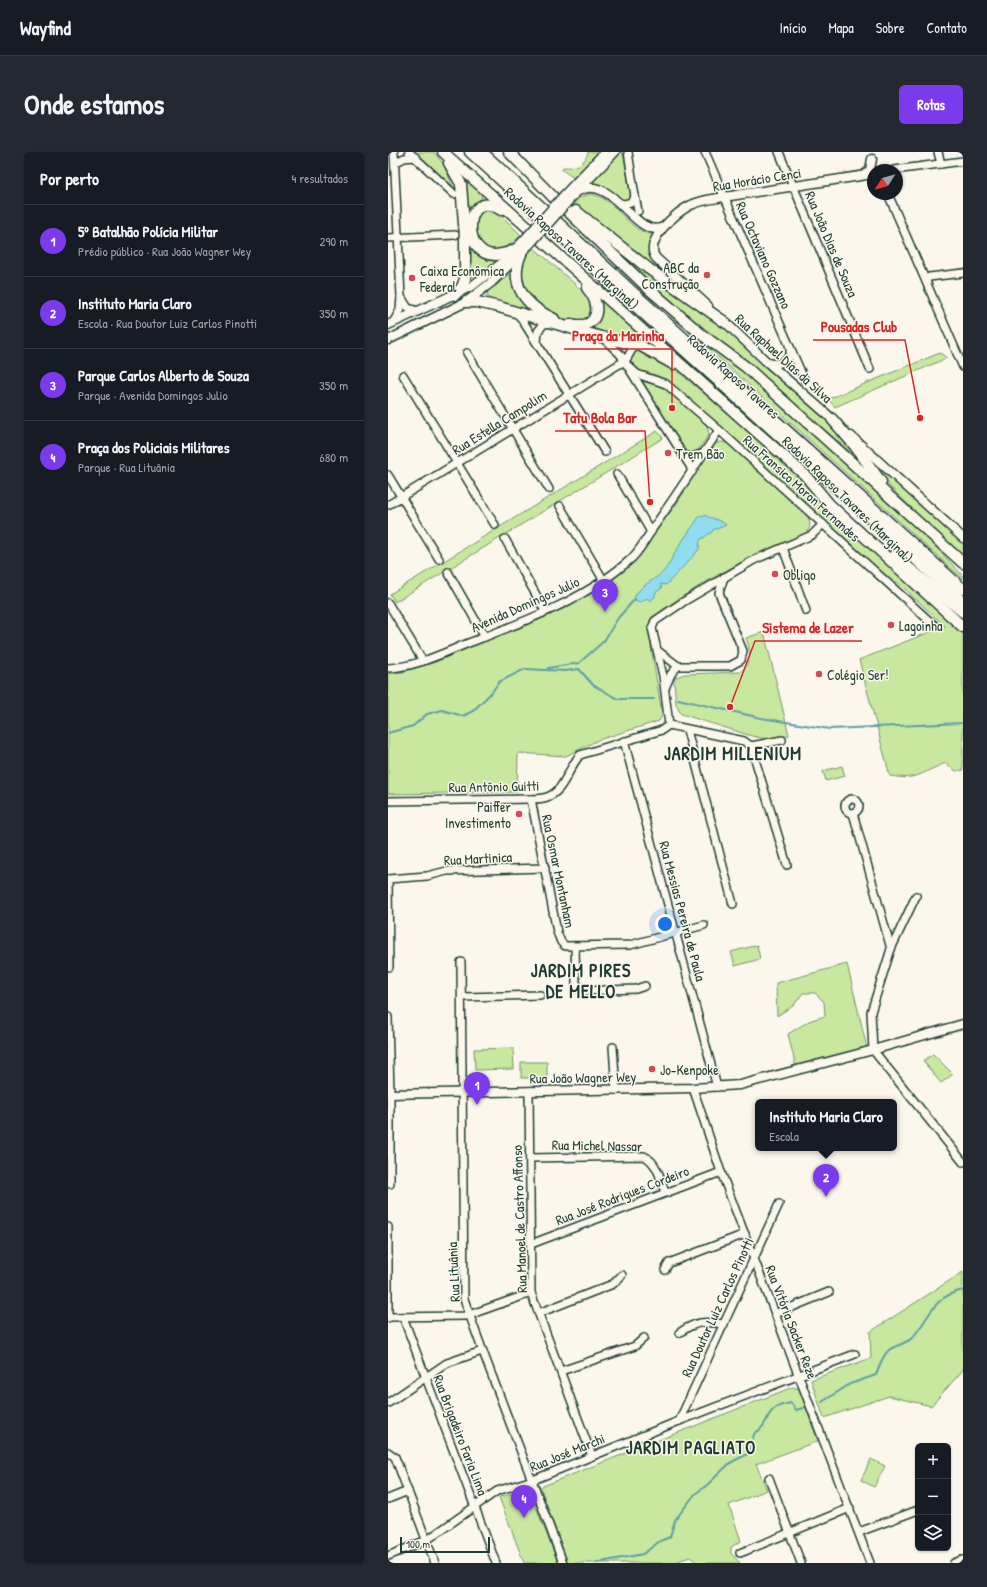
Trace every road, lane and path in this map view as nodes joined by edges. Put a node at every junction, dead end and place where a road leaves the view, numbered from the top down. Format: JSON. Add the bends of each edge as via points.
{"nodes":[{"id":1,"x":394,"y":152,"type":"edge"},
{"id":2,"x":398,"y":152,"type":"edge"},
{"id":3,"x":440,"y":152,"type":"edge"},
{"id":4,"x":443,"y":152,"type":"edge"},
{"id":5,"x":470,"y":152,"type":"edge"},
{"id":6,"x":483,"y":152,"type":"edge"},
{"id":7,"x":509,"y":152,"type":"edge"},
{"id":8,"x":605,"y":152,"type":"edge"},
{"id":9,"x":615,"y":152,"type":"edge"},
{"id":10,"x":628,"y":152,"type":"edge"},
{"id":11,"x":705,"y":152,"type":"edge"},
{"id":12,"x":779,"y":152,"type":"edge"},
{"id":13,"x":938,"y":152,"type":"edge"},
{"id":14,"x":412,"y":154,"type":"edge"},
{"id":15,"x":871,"y":156,"type":"edge"},
{"id":16,"x":963,"y":161,"type":"edge"},
{"id":17,"x":941,"y":164,"type":"junction"},
{"id":18,"x":396,"y":166,"type":"junction"},
{"id":19,"x":903,"y":169,"type":"edge"},
{"id":20,"x":592,"y":171,"type":"junction"},
{"id":21,"x":532,"y":175,"type":"junction"},
{"id":22,"x":867,"y":175,"type":"edge"},
{"id":23,"x":862,"y":176,"type":"junction"},
{"id":24,"x":793,"y":186,"type":"junction"},
{"id":25,"x":578,"y":190,"type":"junction"},
{"id":26,"x":454,"y":194,"type":"dead end"},
{"id":27,"x":568,"y":197,"type":"junction"},
{"id":28,"x":724,"y":197,"type":"junction"},
{"id":29,"x":891,"y":200,"type":"edge"},
{"id":30,"x":620,"y":203,"type":"junction"},
{"id":31,"x":664,"y":227,"type":"junction"},
{"id":32,"x":455,"y":235,"type":"dead end"},
{"id":33,"x":388,"y":238,"type":"edge"},
{"id":34,"x":397,"y":238,"type":"junction"},
{"id":35,"x":546,"y":244,"type":"junction"},
{"id":36,"x":519,"y":251,"type":"junction"},
{"id":37,"x":558,"y":255,"type":"junction"},
{"id":38,"x":963,"y":273,"type":"edge"},
{"id":39,"x":926,"y":282,"type":"junction"},
{"id":40,"x":455,"y":295,"type":"junction"},
{"id":41,"x":400,"y":297,"type":"junction"},
{"id":42,"x":466,"y":302,"type":"junction"},
{"id":43,"x":418,"y":311,"type":"junction"},
{"id":44,"x":514,"y":312,"type":"junction"},
{"id":45,"x":551,"y":323,"type":"junction"},
{"id":46,"x":726,"y":323,"type":"junction"},
{"id":47,"x":391,"y":324,"type":"edge"},
{"id":48,"x":601,"y":337,"type":"junction"},
{"id":49,"x":388,"y":340,"type":"edge"},
{"id":50,"x":537,"y":343,"type":"junction"},
{"id":51,"x":641,"y":346,"type":"junction"},
{"id":52,"x":789,"y":346,"type":"junction"},
{"id":53,"x":467,"y":353,"type":"dead end"},
{"id":54,"x":623,"y":361,"type":"junction"},
{"id":55,"x":766,"y":361,"type":"junction"},
{"id":56,"x":963,"y":367,"type":"edge"},
{"id":57,"x":870,"y":369,"type":"dead end"},
{"id":58,"x":403,"y":375,"type":"dead end"},
{"id":59,"x":648,"y":377,"type":"junction"},
{"id":60,"x":804,"y":379,"type":"dead end"},
{"id":61,"x":638,"y":383,"type":"junction"},
{"id":62,"x":568,"y":395,"type":"junction"},
{"id":63,"x":832,"y":419,"type":"junction"},
{"id":64,"x":747,"y":423,"type":"junction"},
{"id":65,"x":512,"y":430,"type":"junction"},
{"id":66,"x":719,"y":430,"type":"junction"},
{"id":67,"x":605,"y":452,"type":"dead end"},
{"id":68,"x":704,"y":452,"type":"junction"},
{"id":69,"x":683,"y":456,"type":"junction"},
{"id":70,"x":457,"y":464,"type":"junction"},
{"id":71,"x":692,"y":472,"type":"junction"},
{"id":72,"x":617,"y":474,"type":"dead end"},
{"id":73,"x":388,"y":475,"type":"edge"},
{"id":74,"x":549,"y":489,"type":"dead end"},
{"id":75,"x":402,"y":497,"type":"junction"},
{"id":76,"x":388,"y":505,"type":"edge"},
{"id":77,"x":560,"y":506,"type":"dead end"},
{"id":78,"x":903,"y":508,"type":"junction"},
{"id":79,"x":823,"y":524,"type":"junction"},
{"id":80,"x":495,"y":525,"type":"dead end"},
{"id":81,"x":650,"y":532,"type":"junction"},
{"id":82,"x":860,"y":532,"type":"junction"},
{"id":83,"x":963,"y":538,"type":"edge"},
{"id":84,"x":504,"y":540,"type":"dead end"},
{"id":85,"x":783,"y":548,"type":"junction"},
{"id":86,"x":439,"y":559,"type":"dead end"},
{"id":87,"x":963,"y":563,"type":"edge"},
{"id":88,"x":448,"y":572,"type":"dead end"},
{"id":89,"x":724,"y":577,"type":"junction"},
{"id":90,"x":604,"y":581,"type":"junction"},
{"id":91,"x":705,"y":589,"type":"junction"},
{"id":92,"x":963,"y":589,"type":"edge"},
{"id":93,"x":720,"y":595,"type":"junction"},
{"id":94,"x":963,"y":602,"type":"edge"},
{"id":95,"x":388,"y":603,"type":"edge"},
{"id":96,"x":545,"y":611,"type":"junction"},
{"id":97,"x":806,"y":611,"type":"dead end"},
{"id":98,"x":963,"y":612,"type":"edge"},
{"id":99,"x":934,"y":625,"type":"dead end"},
{"id":100,"x":963,"y":627,"type":"edge"},
{"id":101,"x":485,"y":637,"type":"junction"},
{"id":102,"x":657,"y":651,"type":"junction"},
{"id":103,"x":423,"y":661,"type":"junction"},
{"id":104,"x":678,"y":666,"type":"junction"},
{"id":105,"x":388,"y":668,"type":"edge"},
{"id":106,"x":665,"y":690,"type":"junction"},
{"id":107,"x":669,"y":725,"type":"junction"},
{"id":108,"x":687,"y":730,"type":"junction"},
{"id":109,"x":782,"y":740,"type":"dead end"},
{"id":110,"x":624,"y":741,"type":"junction"},
{"id":111,"x":751,"y":746,"type":"junction"},
{"id":112,"x":531,"y":799,"type":"junction"},
{"id":113,"x":388,"y":800,"type":"edge"},
{"id":114,"x":853,"y":813,"type":"dead end"},
{"id":115,"x":787,"y":865,"type":"dead end"},
{"id":116,"x":545,"y":868,"type":"junction"},
{"id":117,"x":388,"y":880,"type":"edge"},
{"id":118,"x":916,"y":896,"type":"dead end"},
{"id":119,"x":733,"y":904,"type":"dead end"},
{"id":120,"x":704,"y":925,"type":"dead end"},
{"id":121,"x":676,"y":933,"type":"junction"},
{"id":122,"x":575,"y":947,"type":"junction"},
{"id":123,"x":891,"y":949,"type":"junction"},
{"id":124,"x":461,"y":962,"type":"dead end"},
{"id":125,"x":389,"y":967,"type":"dead end"},
{"id":126,"x":645,"y":986,"type":"dead end"},
{"id":127,"x":540,"y":995,"type":"dead end"},
{"id":128,"x":462,"y":997,"type":"junction"},
{"id":129,"x":388,"y":1017,"type":"edge"},
{"id":130,"x":963,"y":1024,"type":"edge"},
{"id":131,"x":614,"y":1047,"type":"dead end"},
{"id":132,"x":873,"y":1050,"type":"junction"},
{"id":133,"x":717,"y":1087,"type":"junction"},
{"id":134,"x":693,"y":1088,"type":"junction"},
{"id":135,"x":616,"y":1090,"type":"junction"},
{"id":136,"x":529,"y":1091,"type":"junction"},
{"id":137,"x":462,"y":1092,"type":"junction"},
{"id":138,"x":389,"y":1094,"type":"edge"},
{"id":139,"x":530,"y":1158,"type":"junction"},
{"id":140,"x":963,"y":1162,"type":"edge"},
{"id":141,"x":721,"y":1172,"type":"junction"},
{"id":142,"x":390,"y":1184,"type":"dead end"},
{"id":143,"x":665,"y":1192,"type":"junction"},
{"id":144,"x":779,"y":1204,"type":"dead end"},
{"id":145,"x":388,"y":1227,"type":"edge"},
{"id":146,"x":745,"y":1234,"type":"junction"},
{"id":147,"x":531,"y":1244,"type":"junction"},
{"id":148,"x":754,"y":1258,"type":"junction"},
{"id":149,"x":665,"y":1270,"type":"dead end"},
{"id":150,"x":622,"y":1275,"type":"dead end"},
{"id":151,"x":531,"y":1292,"type":"junction"},
{"id":152,"x":830,"y":1292,"type":"dead end"},
{"id":153,"x":539,"y":1313,"type":"junction"},
{"id":154,"x":776,"y":1314,"type":"junction"},
{"id":155,"x":470,"y":1315,"type":"junction"},
{"id":156,"x":388,"y":1317,"type":"edge"},
{"id":157,"x":403,"y":1317,"type":"junction"},
{"id":158,"x":724,"y":1324,"type":"junction"},
{"id":159,"x":680,"y":1333,"type":"dead end"},
{"id":160,"x":644,"y":1338,"type":"dead end"},
{"id":161,"x":482,"y":1351,"type":"junction"},
{"id":162,"x":854,"y":1354,"type":"dead end"},
{"id":163,"x":561,"y":1371,"type":"junction"},
{"id":164,"x":799,"y":1376,"type":"junction"},
{"id":165,"x":425,"y":1378,"type":"junction"},
{"id":166,"x":388,"y":1403,"type":"edge"},
{"id":167,"x":679,"y":1421,"type":"junction"},
{"id":168,"x":388,"y":1452,"type":"edge"},
{"id":169,"x":592,"y":1456,"type":"junction"},
{"id":170,"x":768,"y":1478,"type":"dead end"},
{"id":171,"x":533,"y":1480,"type":"junction"},
{"id":172,"x":408,"y":1491,"type":"junction"},
{"id":173,"x":388,"y":1499,"type":"edge"},
{"id":174,"x":474,"y":1508,"type":"junction"},
{"id":175,"x":850,"y":1508,"type":"junction"},
{"id":176,"x":915,"y":1511,"type":"edge"},
{"id":177,"x":859,"y":1532,"type":"junction"},
{"id":178,"x":789,"y":1533,"type":"junction"},
{"id":179,"x":427,"y":1540,"type":"junction"},
{"id":180,"x":740,"y":1553,"type":"dead end"},
{"id":181,"x":388,"y":1556,"type":"edge"},
{"id":182,"x":962,"y":1560,"type":"edge"},
{"id":183,"x":435,"y":1563,"type":"edge"},
{"id":184,"x":496,"y":1563,"type":"edge"},
{"id":185,"x":563,"y":1563,"type":"edge"},
{"id":186,"x":801,"y":1563,"type":"edge"},
{"id":187,"x":870,"y":1563,"type":"edge"},
{"id":188,"x":954,"y":1563,"type":"edge"}],
"edges":[{"from":1,"to":18,"type":"street"},
{"from":2,"to":18,"type":"street"},
{"from":3,"to":40,"type":"highway","via":[[455,170],[461,184],[465,270],[464,283]]},
{"from":4,"to":35,"type":"highway","name":"Rodovia Raposo Tavares (Marginal)"},
{"from":5,"to":94,"type":"highway","name":"Rodovia Raposo Tavares","via":[[611,284]]},
{"from":6,"to":92,"type":"highway","name":"Rodovia Raposo Tavares","via":[[637,296]]},
{"from":7,"to":21,"type":"highway","name":"Rodovia Raposo Tavares (Marginal)"},
{"from":8,"to":20,"type":"main road"},
{"from":9,"to":20,"type":"main road"},
{"from":10,"to":30,"type":"street","via":[[635,203]]},
{"from":11,"to":28,"type":"street","name":"Rua Octaviano Gozzano"},
{"from":12,"to":24,"type":"street","name":"Rua João Dias de Souza"},
{"from":13,"to":17,"type":"street"},
{"from":14,"to":18,"type":"street"},
{"from":14,"to":26,"type":"street"},
{"from":15,"to":23,"type":"main road","via":[[870,170]]},
{"from":16,"to":17,"type":"street"},
{"from":17,"to":19,"type":"street"},
{"from":18,"to":34,"type":"street"},
{"from":20,"to":25,"type":"main road"},
{"from":20,"to":27,"type":"main road"},
{"from":21,"to":46,"type":"highway","via":[[649,269]]},
{"from":21,"to":78,"type":"highway","name":"Rodovia Raposo Tavares (Marginal)","via":[[649,289],[701,334],[746,367]]},
{"from":22,"to":23,"type":"main road","name":"Rua Horácio Cenci"},
{"from":23,"to":24,"type":"main road","name":"Rua Horácio Cenci"},
{"from":24,"to":28,"type":"main road","name":"Rua Horácio Cenci"},
{"from":24,"to":57,"type":"street","name":"Rua João Dias de Souza"},
{"from":25,"to":27,"type":"main road"},
{"from":25,"to":30,"type":"main road","via":[[599,189]]},
{"from":27,"to":36,"type":"main road","bridge":true},
{"from":28,"to":31,"type":"main road","name":"Rua Horácio Cenci","via":[[682,209]]},
{"from":28,"to":52,"type":"street","name":"Rua Octaviano Gozzano"},
{"from":29,"to":39,"type":"street"},
{"from":30,"to":31,"type":"main road","via":[[647,228],[654,230]]},
{"from":31,"to":46,"type":"main road","name":"Rua Raphael Dias da Silva","via":[[653,241],[654,256]]},
{"from":32,"to":34,"type":"street"},
{"from":33,"to":34,"type":"street"},
{"from":34,"to":41,"type":"street"},
{"from":35,"to":36,"type":"highway","via":[[491,204],[483,204],[477,208],[471,228],[477,248],[486,254],[494,255]]},
{"from":35,"to":37,"type":"highway","name":"Rodovia Raposo Tavares (Marginal)"},
{"from":36,"to":37,"type":"highway","via":[[516,276],[525,297],[542,313],[553,319],[577,326],[584,325],[594,318],[597,312],[596,302],[592,293]]},
{"from":36,"to":40,"type":"main road"},
{"from":36,"to":42,"type":"main road","via":[[492,282]]},
{"from":37,"to":64,"type":"highway","name":"Rodovia Raposo Tavares (Marginal)"},
{"from":38,"to":39,"type":"street","via":[[929,277]]},
{"from":39,"to":56,"type":"street"},
{"from":40,"to":43,"type":"main road"},
{"from":41,"to":43,"type":"street","via":[[408,308]]},
{"from":41,"to":47,"type":"street","via":[[400,310]]},
{"from":42,"to":44,"type":"highway","via":[[481,303]]},
{"from":42,"to":49,"type":"main road"},
{"from":43,"to":47,"type":"main road"},
{"from":44,"to":45,"type":"highway"},
{"from":44,"to":50,"type":"street","via":[[521,318]]},
{"from":45,"to":48,"type":"highway"},
{"from":45,"to":50,"type":"street","via":[[544,324],[538,331]]},
{"from":46,"to":55,"type":"main road","name":"Rua Raphael Dias da Silva"},
{"from":48,"to":51,"type":"highway"},
{"from":48,"to":54,"type":"street","via":[[615,348]]},
{"from":50,"to":62,"type":"street"},
{"from":51,"to":54,"type":"street","via":[[633,348]]},
{"from":51,"to":64,"type":"highway","via":[[671,362]]},
{"from":52,"to":55,"type":"street","via":[[790,355],[784,362],[775,364]]},
{"from":52,"to":60,"type":"street","name":"Rua Octaviano Gozzano"},
{"from":53,"to":65,"type":"street"},
{"from":54,"to":59,"type":"street","name":"Rua Fransico Moron Fernandes","via":[[633,371]]},
{"from":54,"to":61,"type":"street"},
{"from":54,"to":62,"type":"street","name":"Rua Estella Campolim"},
{"from":55,"to":63,"type":"main road","name":"Rua Raphael Dias da Silva"},
{"from":58,"to":70,"type":"street"},
{"from":59,"to":61,"type":"street","via":[[638,377]]},
{"from":59,"to":66,"type":"street","name":"Rua Fransico Moron Fernandes","via":[[666,384]]},
{"from":61,"to":69,"type":"street"},
{"from":62,"to":65,"type":"street","name":"Rua Estella Campolim"},
{"from":62,"to":67,"type":"street"},
{"from":63,"to":78,"type":"highway"},
{"from":63,"to":83,"type":"main road","name":"Rua Raphael Dias da Silva"},
{"from":64,"to":82,"type":"highway","name":"Rodovia Raposo Tavares (Marginal)","via":[[805,475],[829,504]]},
{"from":65,"to":70,"type":"street","name":"Rua Estella Campolim"},
{"from":65,"to":74,"type":"street"},
{"from":66,"to":68,"type":"street","name":"Avenida Domingos Julio"},
{"from":66,"to":79,"type":"street","name":"Rua Fransico Moron Fernandes"},
{"from":68,"to":69,"type":"street","via":[[692,457]]},
{"from":68,"to":71,"type":"street","name":"Avenida Domingos Julio"},
{"from":69,"to":71,"type":"street"},
{"from":70,"to":75,"type":"street","name":"Rua Estella Campolim"},
{"from":70,"to":80,"type":"street"},
{"from":71,"to":81,"type":"street","name":"Avenida Domingos Julio"},
{"from":72,"to":81,"type":"street"},
{"from":73,"to":75,"type":"street"},
{"from":75,"to":76,"type":"street","name":"Rua Estella Campolim"},
{"from":75,"to":86,"type":"street"},
{"from":77,"to":90,"type":"street"},
{"from":78,"to":87,"type":"highway","name":"Rodovia Raposo Tavares (Marginal)"},
{"from":79,"to":85,"type":"street","via":[[812,535]]},
{"from":79,"to":99,"type":"street","name":"Rua Fransico Moron Fernandes"},
{"from":81,"to":90,"type":"street","name":"Avenida Domingos Julio","via":[[633,557]]},
{"from":82,"to":98,"type":"highway","via":[[915,571]]},
{"from":82,"to":100,"type":"highway","name":"Rodovia Raposo Tavares (Marginal)"},
{"from":84,"to":96,"type":"street"},
{"from":85,"to":89,"type":"street","via":[[754,560]]},
{"from":85,"to":97,"type":"street"},
{"from":88,"to":101,"type":"street"},
{"from":89,"to":91,"type":"street"},
{"from":89,"to":93,"type":"street","via":[[719,590]]},
{"from":90,"to":96,"type":"street","name":"Avenida Domingos Julio","via":[[575,598]]},
{"from":91,"to":93,"type":"street"},
{"from":91,"to":102,"type":"street","via":[[655,621],[652,628]]},
{"from":93,"to":104,"type":"street","via":[[743,651],[741,660],[730,666]]},
{"from":95,"to":103,"type":"street"},
{"from":96,"to":101,"type":"street","name":"Avenida Domingos Julio"},
{"from":101,"to":103,"type":"street","name":"Avenida Domingos Julio"},
{"from":102,"to":104,"type":"street"},
{"from":102,"to":106,"type":"street"},
{"from":103,"to":105,"type":"street","name":"Avenida Domingos Julio","via":[[402,668]]},
{"from":104,"to":106,"type":"street","via":[[671,674]]},
{"from":106,"to":107,"type":"street"},
{"from":107,"to":108,"type":"street"},
{"from":107,"to":110,"type":"street","name":"Rua Antônio Guitti","via":[[662,730]]},
{"from":108,"to":111,"type":"street","via":[[744,741]]},
{"from":108,"to":119,"type":"street"},
{"from":109,"to":111,"type":"street"},
{"from":110,"to":112,"type":"street","name":"Rua Antônio Guitti","via":[[580,755],[572,763],[559,791],[547,797]]},
{"from":110,"to":121,"type":"street","name":"Rua Messias Pereira de Paula"},
{"from":111,"to":115,"type":"street"},
{"from":112,"to":113,"type":"street","name":"Rua Antônio Guitti"},
{"from":112,"to":116,"type":"street","name":"Rua Osmar Montanham"},
{"from":114,"to":123,"type":"street"},
{"from":116,"to":117,"type":"street","name":"Rua Martinica","via":[[447,871]]},
{"from":116,"to":122,"type":"street","name":"Rua Osmar Montanham","via":[[561,942],[565,946]]},
{"from":117,"to":125,"type":"street"},
{"from":118,"to":123,"type":"street"},
{"from":120,"to":121,"type":"street"},
{"from":121,"to":122,"type":"street","via":[[630,945]]},
{"from":121,"to":133,"type":"street","name":"Rua Messias Pereira de Paula"},
{"from":122,"to":126,"type":"street","via":[[576,983],[581,991],[636,989]]},
{"from":123,"to":132,"type":"street","via":[[871,1012]]},
{"from":124,"to":128,"type":"street","name":"Rua Lituânia"},
{"from":127,"to":128,"type":"street"},
{"from":128,"to":137,"type":"street","name":"Rua Lituânia"},
{"from":129,"to":138,"type":"street"},
{"from":130,"to":132,"type":"main road","name":"Rua João Wagner Wey"},
{"from":131,"to":135,"type":"street"},
{"from":132,"to":133,"type":"main road","name":"Rua João Wagner Wey","via":[[740,1085]]},
{"from":132,"to":140,"type":"street"},
{"from":133,"to":134,"type":"main road","name":"Rua João Wagner Wey"},
{"from":134,"to":135,"type":"main road","name":"Rua João Wagner Wey"},
{"from":134,"to":141,"type":"street","name":"Rua Vitória Sacker Reze"},
{"from":135,"to":136,"type":"main road","name":"Rua João Wagner Wey"},
{"from":136,"to":137,"type":"main road","name":"Rua João Wagner Wey"},
{"from":136,"to":139,"type":"street","name":"Rua Manoel de Castro Affonso"},
{"from":137,"to":138,"type":"main road","name":"Rua João Wagner Wey"},
{"from":137,"to":155,"type":"street","name":"Rua Lituânia","via":[[464,1299]]},
{"from":138,"to":142,"type":"street"},
{"from":139,"to":143,"type":"street","name":"Rua Michel Nassar","via":[[644,1156],[654,1164]]},
{"from":139,"to":147,"type":"street","name":"Rua Manoel de Castro Affonso"},
{"from":141,"to":143,"type":"street","name":"Rua José Rodrigues Cordeiro"},
{"from":141,"to":146,"type":"street","name":"Rua Vitória Sacker Reze"},
{"from":143,"to":147,"type":"street","name":"Rua José Rodrigues Cordeiro"},
{"from":144,"to":148,"type":"street","name":"Rua Doutor Luiz Carlos Pinotti"},
{"from":145,"to":156,"type":"street"},
{"from":146,"to":148,"type":"street","name":"Rua Vitória Sacker Reze"},
{"from":146,"to":149,"type":"street","via":[[669,1263]]},
{"from":147,"to":151,"type":"street","name":"Rua Manoel de Castro Affonso"},
{"from":148,"to":154,"type":"street","name":"Rua Vitória Sacker Reze"},
{"from":148,"to":158,"type":"street","name":"Rua Doutor Luiz Carlos Pinotti"},
{"from":150,"to":153,"type":"street","via":[[613,1284]]},
{"from":151,"to":153,"type":"street","name":"Rua Manoel de Castro Affonso"},
{"from":151,"to":155,"type":"street"},
{"from":152,"to":154,"type":"street"},
{"from":153,"to":163,"type":"street","name":"Rua Manoel de Castro Affonso"},
{"from":154,"to":164,"type":"street","name":"Rua Vitória Sacker Reze"},
{"from":155,"to":157,"type":"street"},
{"from":155,"to":161,"type":"street","name":"Rua Lituânia"},
{"from":156,"to":157,"type":"street"},
{"from":157,"to":165,"type":"street","name":"Rua Brigadeiro Faria Lima"},
{"from":158,"to":159,"type":"street","via":[[693,1323]]},
{"from":158,"to":167,"type":"street","name":"Rua Doutor Luiz Carlos Pinotti"},
{"from":160,"to":163,"type":"street","via":[[635,1346]]},
{"from":161,"to":165,"type":"street","via":[[447,1363]]},
{"from":161,"to":171,"type":"street","name":"Rua Lituânia"},
{"from":162,"to":164,"type":"street","name":"Rua José Marchi"},
{"from":163,"to":169,"type":"street","name":"Rua Manoel de Castro Affonso"},
{"from":164,"to":167,"type":"street","name":"Rua José Marchi"},
{"from":164,"to":175,"type":"street","name":"Rua Vitória Sacker Reze"},
{"from":165,"to":166,"type":"street"},
{"from":165,"to":174,"type":"street","name":"Rua Brigadeiro Faria Lima"},
{"from":167,"to":169,"type":"street","name":"Rua José Marchi"},
{"from":168,"to":172,"type":"street","via":[[395,1457]]},
{"from":169,"to":171,"type":"street","name":"Rua José Marchi"},
{"from":170,"to":178,"type":"street"},
{"from":171,"to":174,"type":"street","name":"Rua José Marchi","via":[[497,1491]]},
{"from":171,"to":185,"type":"street","name":"Rua Lituânia"},
{"from":172,"to":173,"type":"street"},
{"from":172,"to":179,"type":"street"},
{"from":174,"to":179,"type":"street","name":"Rua José Marchi"},
{"from":174,"to":184,"type":"street","name":"Rua Brigadeiro Faria Lima"},
{"from":175,"to":177,"type":"street","name":"Rua Vitória Sacker Reze"},
{"from":175,"to":178,"type":"street"},
{"from":176,"to":177,"type":"street"},
{"from":177,"to":187,"type":"street","name":"Rua Vitória Sacker Reze"},
{"from":178,"to":180,"type":"street"},
{"from":178,"to":186,"type":"street"},
{"from":179,"to":181,"type":"street","name":"Rua José Marchi"},
{"from":179,"to":183,"type":"street"},
{"from":182,"to":188,"type":"street"}]}
